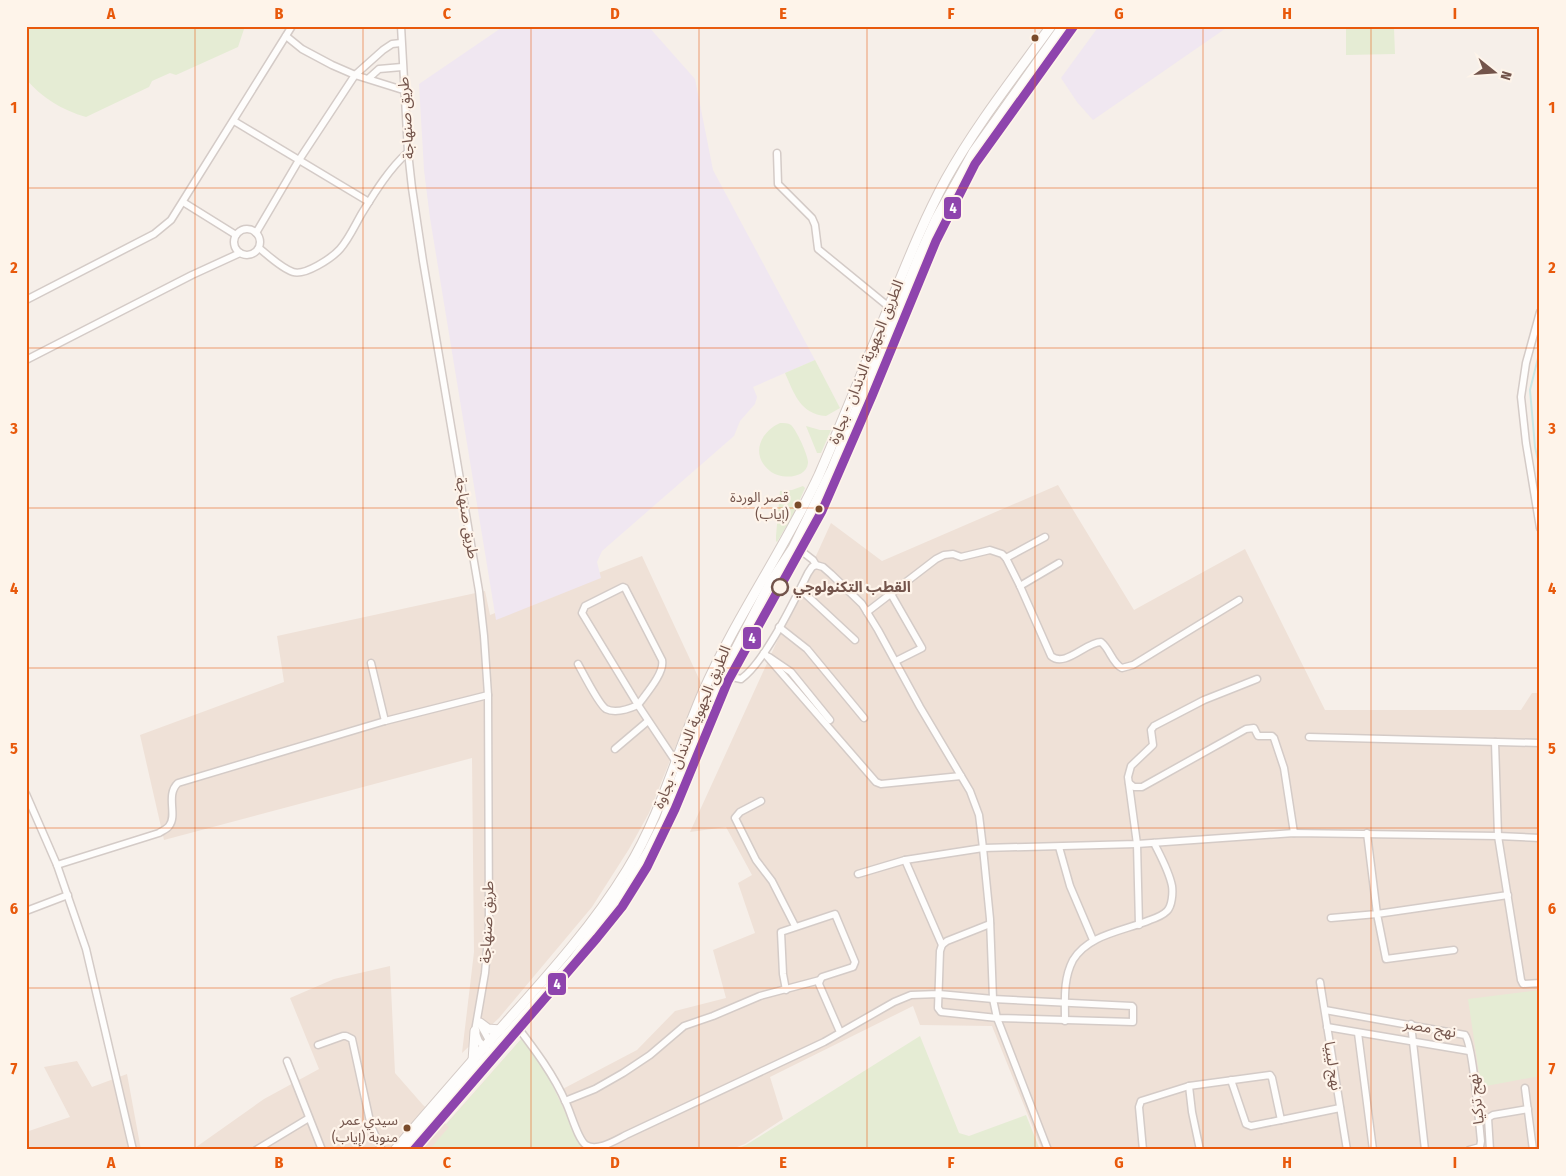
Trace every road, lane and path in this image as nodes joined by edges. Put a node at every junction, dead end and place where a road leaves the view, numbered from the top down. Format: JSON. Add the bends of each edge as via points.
{"nodes":[{"id":1,"x":292,"y":26,"type":"edge"},
{"id":2,"x":401,"y":26,"type":"edge"},
{"id":3,"x":1051,"y":26,"type":"edge"},
{"id":4,"x":1063,"y":26,"type":"edge"},
{"id":5,"x":286,"y":36,"type":"junction"},
{"id":6,"x":401,"y":43,"type":"junction"},
{"id":7,"x":1031,"y":54,"type":"junction"},
{"id":8,"x":1039,"y":60,"type":"junction"},
{"id":9,"x":402,"y":67,"type":"junction"},
{"id":10,"x":355,"y":75,"type":"junction"},
{"id":11,"x":369,"y":78,"type":"junction"},
{"id":12,"x":403,"y":90,"type":"junction"},
{"id":13,"x":234,"y":121,"type":"junction"},
{"id":14,"x":408,"y":152,"type":"junction"},
{"id":15,"x":777,"y":153,"type":"dead end"},
{"id":16,"x":298,"y":160,"type":"junction"},
{"id":17,"x":183,"y":202,"type":"junction"},
{"id":18,"x":369,"y":202,"type":"junction"},
{"id":19,"x":256,"y":232,"type":"junction"},
{"id":20,"x":236,"y":235,"type":"junction"},
{"id":21,"x":259,"y":248,"type":"junction"},
{"id":22,"x":240,"y":253,"type":"junction"},
{"id":23,"x":26,"y":300,"type":"edge"},
{"id":24,"x":889,"y":307,"type":"junction"},
{"id":25,"x":1540,"y":312,"type":"edge"},
{"id":26,"x":26,"y":360,"type":"edge"},
{"id":27,"x":1540,"y":528,"type":"edge"},
{"id":28,"x":1045,"y":537,"type":"dead end"},
{"id":29,"x":784,"y":542,"type":"junction"},
{"id":30,"x":793,"y":548,"type":"junction"},
{"id":31,"x":1006,"y":558,"type":"junction"},
{"id":32,"x":1059,"y":563,"type":"dead end"},
{"id":33,"x":816,"y":565,"type":"junction"},
{"id":34,"x":1020,"y":586,"type":"junction"},
{"id":35,"x":800,"y":589,"type":"junction"},
{"id":36,"x":891,"y":594,"type":"junction"},
{"id":37,"x":1240,"y":600,"type":"dead end"},
{"id":38,"x":867,"y":612,"type":"junction"},
{"id":39,"x":779,"y":627,"type":"junction"},
{"id":40,"x":855,"y":640,"type":"dead end"},
{"id":41,"x":725,"y":646,"type":"junction"},
{"id":42,"x":765,"y":654,"type":"junction"},
{"id":43,"x":896,"y":661,"type":"junction"},
{"id":44,"x":371,"y":663,"type":"dead end"},
{"id":45,"x":578,"y":664,"type":"dead end"},
{"id":46,"x":726,"y":668,"type":"junction"},
{"id":47,"x":1257,"y":679,"type":"dead end"},
{"id":48,"x":488,"y":695,"type":"junction"},
{"id":49,"x":638,"y":706,"type":"junction"},
{"id":50,"x":864,"y":718,"type":"dead end"},
{"id":51,"x":830,"y":720,"type":"dead end"},
{"id":52,"x":385,"y":721,"type":"junction"},
{"id":53,"x":648,"y":721,"type":"junction"},
{"id":54,"x":1309,"y":737,"type":"dead end"},
{"id":55,"x":1495,"y":742,"type":"junction"},
{"id":56,"x":1540,"y":743,"type":"edge"},
{"id":57,"x":615,"y":749,"type":"dead end"},
{"id":58,"x":676,"y":762,"type":"junction"},
{"id":59,"x":961,"y":776,"type":"junction"},
{"id":60,"x":1129,"y":783,"type":"junction"},
{"id":61,"x":26,"y":794,"type":"edge"},
{"id":62,"x":761,"y":801,"type":"dead end"},
{"id":63,"x":1294,"y":833,"type":"junction"},
{"id":64,"x":1367,"y":834,"type":"junction"},
{"id":65,"x":1498,"y":836,"type":"junction"},
{"id":66,"x":1540,"y":838,"type":"edge"},
{"id":67,"x":1154,"y":843,"type":"junction"},
{"id":68,"x":1137,"y":844,"type":"junction"},
{"id":69,"x":983,"y":848,"type":"junction"},
{"id":70,"x":1059,"y":848,"type":"junction"},
{"id":71,"x":905,"y":860,"type":"junction"},
{"id":72,"x":57,"y":865,"type":"junction"},
{"id":73,"x":858,"y":874,"type":"dead end"},
{"id":74,"x":68,"y":895,"type":"junction"},
{"id":75,"x":1508,"y":895,"type":"junction"},
{"id":76,"x":26,"y":911,"type":"edge"},
{"id":77,"x":1377,"y":914,"type":"junction"},
{"id":78,"x":1331,"y":918,"type":"dead end"},
{"id":79,"x":990,"y":924,"type":"junction"},
{"id":80,"x":1140,"y":925,"type":"junction"},
{"id":81,"x":795,"y":926,"type":"junction"},
{"id":82,"x":1093,"y":940,"type":"junction"},
{"id":83,"x":942,"y":945,"type":"junction"},
{"id":84,"x":1454,"y":950,"type":"dead end"},
{"id":85,"x":820,"y":980,"type":"junction"},
{"id":86,"x":1320,"y":982,"type":"dead end"},
{"id":87,"x":1540,"y":984,"type":"edge"},
{"id":88,"x":786,"y":990,"type":"junction"},
{"id":89,"x":939,"y":994,"type":"junction"},
{"id":90,"x":993,"y":999,"type":"junction"},
{"id":91,"x":1065,"y":1003,"type":"junction"},
{"id":92,"x":1324,"y":1010,"type":"junction"},
{"id":93,"x":997,"y":1018,"type":"junction"},
{"id":94,"x":1065,"y":1021,"type":"junction"},
{"id":95,"x":1411,"y":1024,"type":"junction"},
{"id":96,"x":516,"y":1026,"type":"junction"},
{"id":97,"x":478,"y":1027,"type":"junction"},
{"id":98,"x":1327,"y":1027,"type":"junction"},
{"id":99,"x":500,"y":1030,"type":"junction"},
{"id":100,"x":840,"y":1032,"type":"junction"},
{"id":101,"x":1358,"y":1033,"type":"junction"},
{"id":102,"x":1413,"y":1041,"type":"junction"},
{"id":103,"x":318,"y":1045,"type":"dead end"},
{"id":104,"x":490,"y":1048,"type":"junction"},
{"id":105,"x":1470,"y":1051,"type":"junction"},
{"id":106,"x":287,"y":1061,"type":"dead end"},
{"id":107,"x":473,"y":1061,"type":"junction"},
{"id":108,"x":1231,"y":1080,"type":"junction"},
{"id":109,"x":1190,"y":1086,"type":"junction"},
{"id":110,"x":1525,"y":1088,"type":"dead end"},
{"id":111,"x":566,"y":1101,"type":"junction"},
{"id":112,"x":1340,"y":1108,"type":"junction"},
{"id":113,"x":1528,"y":1109,"type":"junction"},
{"id":114,"x":309,"y":1118,"type":"junction"},
{"id":115,"x":1281,"y":1120,"type":"junction"},
{"id":116,"x":133,"y":1150,"type":"edge"},
{"id":117,"x":256,"y":1150,"type":"edge"},
{"id":118,"x":322,"y":1150,"type":"edge"},
{"id":119,"x":382,"y":1150,"type":"edge"},
{"id":120,"x":395,"y":1150,"type":"edge"},
{"id":121,"x":405,"y":1150,"type":"edge"},
{"id":122,"x":1048,"y":1150,"type":"edge"},
{"id":123,"x":1143,"y":1150,"type":"edge"},
{"id":124,"x":1200,"y":1150,"type":"edge"},
{"id":125,"x":1347,"y":1150,"type":"edge"},
{"id":126,"x":1374,"y":1150,"type":"edge"},
{"id":127,"x":1425,"y":1150,"type":"edge"},
{"id":128,"x":1469,"y":1150,"type":"edge"},
{"id":129,"x":1490,"y":1150,"type":"edge"},
{"id":130,"x":1534,"y":1150,"type":"edge"}],
"edges":[{"from":1,"to":5,"type":"street"},
{"from":2,"to":6,"type":"street","name":"طريق صنهاجة"},
{"from":3,"to":7,"type":"main road","name":"الطريق الجهوية الدندان - بجاوة"},
{"from":4,"to":8,"type":"main road","name":"الطريق الجهوية الدندان - بجاوة"},
{"from":5,"to":10,"type":"street","via":[[302,49]]},
{"from":5,"to":13,"type":"street"},
{"from":6,"to":9,"type":"street","name":"طريق صنهاجة"},
{"from":6,"to":10,"type":"street","via":[[383,50]]},
{"from":7,"to":8,"type":"main road"},
{"from":7,"to":24,"type":"main road","name":"الطريق الجهوية الدندان - بجاوة","via":[[947,178]]},
{"from":8,"to":30,"type":"main road","name":"الطريق الجهوية الدندان - بجاوة","via":[[974,152],[936,219],[832,469]]},
{"from":9,"to":11,"type":"street","via":[[379,69]]},
{"from":9,"to":12,"type":"street","name":"طريق صنهاجة"},
{"from":10,"to":11,"type":"street"},
{"from":10,"to":16,"type":"street"},
{"from":11,"to":12,"type":"street"},
{"from":12,"to":14,"type":"street","name":"طريق صنهاجة"},
{"from":13,"to":16,"type":"street"},
{"from":13,"to":17,"type":"street"},
{"from":14,"to":18,"type":"street"},
{"from":14,"to":48,"type":"street","name":"طريق صنهاجة","via":[[423,261],[479,591]]},
{"from":15,"to":24,"type":"street","via":[[778,184],[812,218],[818,249]]},
{"from":16,"to":18,"type":"street"},
{"from":16,"to":19,"type":"street"},
{"from":17,"to":20,"type":"street"},
{"from":17,"to":23,"type":"street","via":[[171,220],[154,234]]},
{"from":18,"to":21,"type":"street","via":[[339,250],[302,272],[293,272]]},
{"from":19,"to":20,"type":"street","via":[[246,229]]},
{"from":19,"to":21,"type":"street","via":[[260,238]]},
{"from":20,"to":22,"type":"street","via":[[235,247]]},
{"from":21,"to":22,"type":"street","via":[[248,256]]},
{"from":22,"to":26,"type":"street"},
{"from":24,"to":29,"type":"main road","name":"الطريق الجهوية الدندان - بجاوة","via":[[805,505]]},
{"from":25,"to":27,"type":"street","via":[[1526,363],[1521,397]]},
{"from":28,"to":31,"type":"street"},
{"from":29,"to":30,"type":"main road"},
{"from":29,"to":41,"type":"main road","name":"الطريق الجهوية الدندان - بجاوة"},
{"from":30,"to":33,"type":"street"},
{"from":30,"to":46,"type":"main road","name":"الطريق الجهوية الدندان - بجاوة","via":[[770,583]]},
{"from":31,"to":34,"type":"street"},
{"from":31,"to":36,"type":"street","via":[[990,550],[962,557],[944,554]]},
{"from":32,"to":34,"type":"street"},
{"from":33,"to":35,"type":"street","via":[[812,566]]},
{"from":33,"to":38,"type":"street","via":[[854,595]]},
{"from":34,"to":37,"type":"street","via":[[1054,659],[1069,657],[1101,642],[1122,668]]},
{"from":35,"to":39,"type":"street"},
{"from":35,"to":40,"type":"street"},
{"from":36,"to":38,"type":"street"},
{"from":36,"to":43,"type":"street","via":[[922,648]]},
{"from":38,"to":43,"type":"street"},
{"from":39,"to":42,"type":"street"},
{"from":39,"to":50,"type":"street","via":[[807,649]]},
{"from":41,"to":46,"type":"street","via":[[723,662]]},
{"from":41,"to":58,"type":"main road","name":"الطريق الجهوية الدندان - بجاوة"},
{"from":42,"to":46,"type":"street","via":[[742,679],[732,677]]},
{"from":42,"to":51,"type":"street","via":[[791,672]]},
{"from":42,"to":59,"type":"street","via":[[876,782]]},
{"from":43,"to":59,"type":"street"},
{"from":44,"to":52,"type":"street"},
{"from":45,"to":49,"type":"street","via":[[605,709],[618,711]]},
{"from":46,"to":96,"type":"main road","name":"الطريق الجهوية الدندان - بجاوة","via":[[649,850],[598,928]]},
{"from":47,"to":60,"type":"street","via":[[1204,700],[1154,726],[1151,734],[1154,745],[1131,766]]},
{"from":48,"to":52,"type":"street"},
{"from":48,"to":97,"type":"street","name":"طريق صنهاجة","via":[[489,926]]},
{"from":49,"to":49,"type":"street","via":[[663,663],[627,589],[623,587],[585,606],[582,613]]},
{"from":49,"to":53,"type":"street"},
{"from":52,"to":72,"type":"street","via":[[178,784],[173,792],[171,823],[167,828]]},
{"from":53,"to":57,"type":"street"},
{"from":53,"to":58,"type":"street"},
{"from":54,"to":55,"type":"street"},
{"from":55,"to":56,"type":"street"},
{"from":55,"to":65,"type":"street"},
{"from":58,"to":99,"type":"main road","name":"الطريق الجهوية الدندان - بجاوة","via":[[646,837],[627,871],[565,955]]},
{"from":59,"to":69,"type":"street","via":[[979,815]]},
{"from":60,"to":63,"type":"street","via":[[1142,787],[1246,729],[1254,728],[1258,736],[1274,738],[1284,768]]},
{"from":60,"to":68,"type":"street"},
{"from":61,"to":72,"type":"street"},
{"from":62,"to":81,"type":"street","via":[[735,818]]},
{"from":63,"to":64,"type":"street"},
{"from":63,"to":67,"type":"street"},
{"from":64,"to":65,"type":"street"},
{"from":64,"to":77,"type":"street"},
{"from":65,"to":66,"type":"street"},
{"from":65,"to":75,"type":"street"},
{"from":67,"to":68,"type":"street"},
{"from":67,"to":80,"type":"street","via":[[1169,875],[1172,899],[1168,911]]},
{"from":68,"to":70,"type":"street"},
{"from":68,"to":80,"type":"street"},
{"from":69,"to":70,"type":"street"},
{"from":69,"to":71,"type":"street"},
{"from":69,"to":79,"type":"street"},
{"from":70,"to":82,"type":"street","via":[[1070,886]]},
{"from":71,"to":73,"type":"street"},
{"from":71,"to":83,"type":"street"},
{"from":72,"to":74,"type":"street"},
{"from":74,"to":76,"type":"street"},
{"from":74,"to":116,"type":"street","via":[[91,966]]},
{"from":75,"to":77,"type":"street"},
{"from":75,"to":87,"type":"street","via":[[1521,980],[1524,984]]},
{"from":77,"to":78,"type":"street"},
{"from":77,"to":84,"type":"street","via":[[1386,959]]},
{"from":79,"to":83,"type":"street"},
{"from":79,"to":90,"type":"street"},
{"from":80,"to":82,"type":"street"},
{"from":81,"to":85,"type":"street","via":[[835,914],[854,965]]},
{"from":81,"to":88,"type":"street","via":[[781,932]]},
{"from":82,"to":91,"type":"street","via":[[1073,962],[1066,982]]},
{"from":83,"to":89,"type":"street"},
{"from":85,"to":88,"type":"street"},
{"from":85,"to":100,"type":"street"},
{"from":86,"to":92,"type":"street","name":"نهج ليبيا"},
{"from":88,"to":111,"type":"street","via":[[760,996],[684,1026],[631,1068]]},
{"from":89,"to":90,"type":"street"},
{"from":89,"to":93,"type":"street","via":[[938,1008],[944,1013]]},
{"from":89,"to":100,"type":"street","via":[[902,998]]},
{"from":90,"to":91,"type":"street"},
{"from":90,"to":93,"type":"street"},
{"from":91,"to":94,"type":"street"},
{"from":91,"to":94,"type":"street","via":[[1133,1006],[1133,1022]]},
{"from":92,"to":95,"type":"street","name":"نهج مصر"},
{"from":92,"to":98,"type":"street","name":"نهج ليبيا"},
{"from":93,"to":94,"type":"street"},
{"from":93,"to":122,"type":"street"},
{"from":95,"to":102,"type":"street"},
{"from":95,"to":105,"type":"street","name":"نهج مصر","via":[[1465,1035]]},
{"from":96,"to":104,"type":"main road","name":"الطريق الجهوية الدندان - بجاوة"},
{"from":96,"to":111,"type":"street"},
{"from":97,"to":99,"type":"main road"},
{"from":97,"to":104,"type":"street"},
{"from":97,"to":107,"type":"main road"},
{"from":98,"to":101,"type":"street","name":"نهج مصر"},
{"from":98,"to":112,"type":"street","name":"نهج ليبيا"},
{"from":99,"to":104,"type":"main road","name":"الطريق الجهوية الدندان - بجاوة"},
{"from":100,"to":111,"type":"street","via":[[596,1148],[583,1142]]},
{"from":101,"to":102,"type":"street","name":"نهج مصر"},
{"from":101,"to":126,"type":"street"},
{"from":102,"to":105,"type":"street","name":"نهج مصر"},
{"from":102,"to":127,"type":"street"},
{"from":103,"to":119,"type":"street","via":[[343,1036],[352,1039],[371,1126]]},
{"from":104,"to":107,"type":"main road","name":"الطريق الجهوية الدندان - بجاوة"},
{"from":104,"to":121,"type":"main road","name":"الطريق الجهوية الدندان - بجاوة"},
{"from":105,"to":128,"type":"street","name":"نهج تركيا","via":[[1481,1142],[1480,1147]]},
{"from":106,"to":114,"type":"street"},
{"from":107,"to":120,"type":"main road","name":"الطريق الجهوية الدندان - بجاوة"},
{"from":108,"to":109,"type":"street"},
{"from":108,"to":115,"type":"street","via":[[1246,1124],[1252,1126]]},
{"from":108,"to":115,"type":"street","via":[[1270,1075]]},
{"from":109,"to":123,"type":"street","via":[[1141,1101]]},
{"from":109,"to":124,"type":"street"},
{"from":110,"to":113,"type":"street"},
{"from":112,"to":115,"type":"street"},
{"from":112,"to":125,"type":"street","name":"نهج ليبيا"},
{"from":113,"to":129,"type":"street","via":[[1488,1118]]},
{"from":113,"to":130,"type":"street"},
{"from":114,"to":117,"type":"street"},
{"from":114,"to":118,"type":"street"}]}
